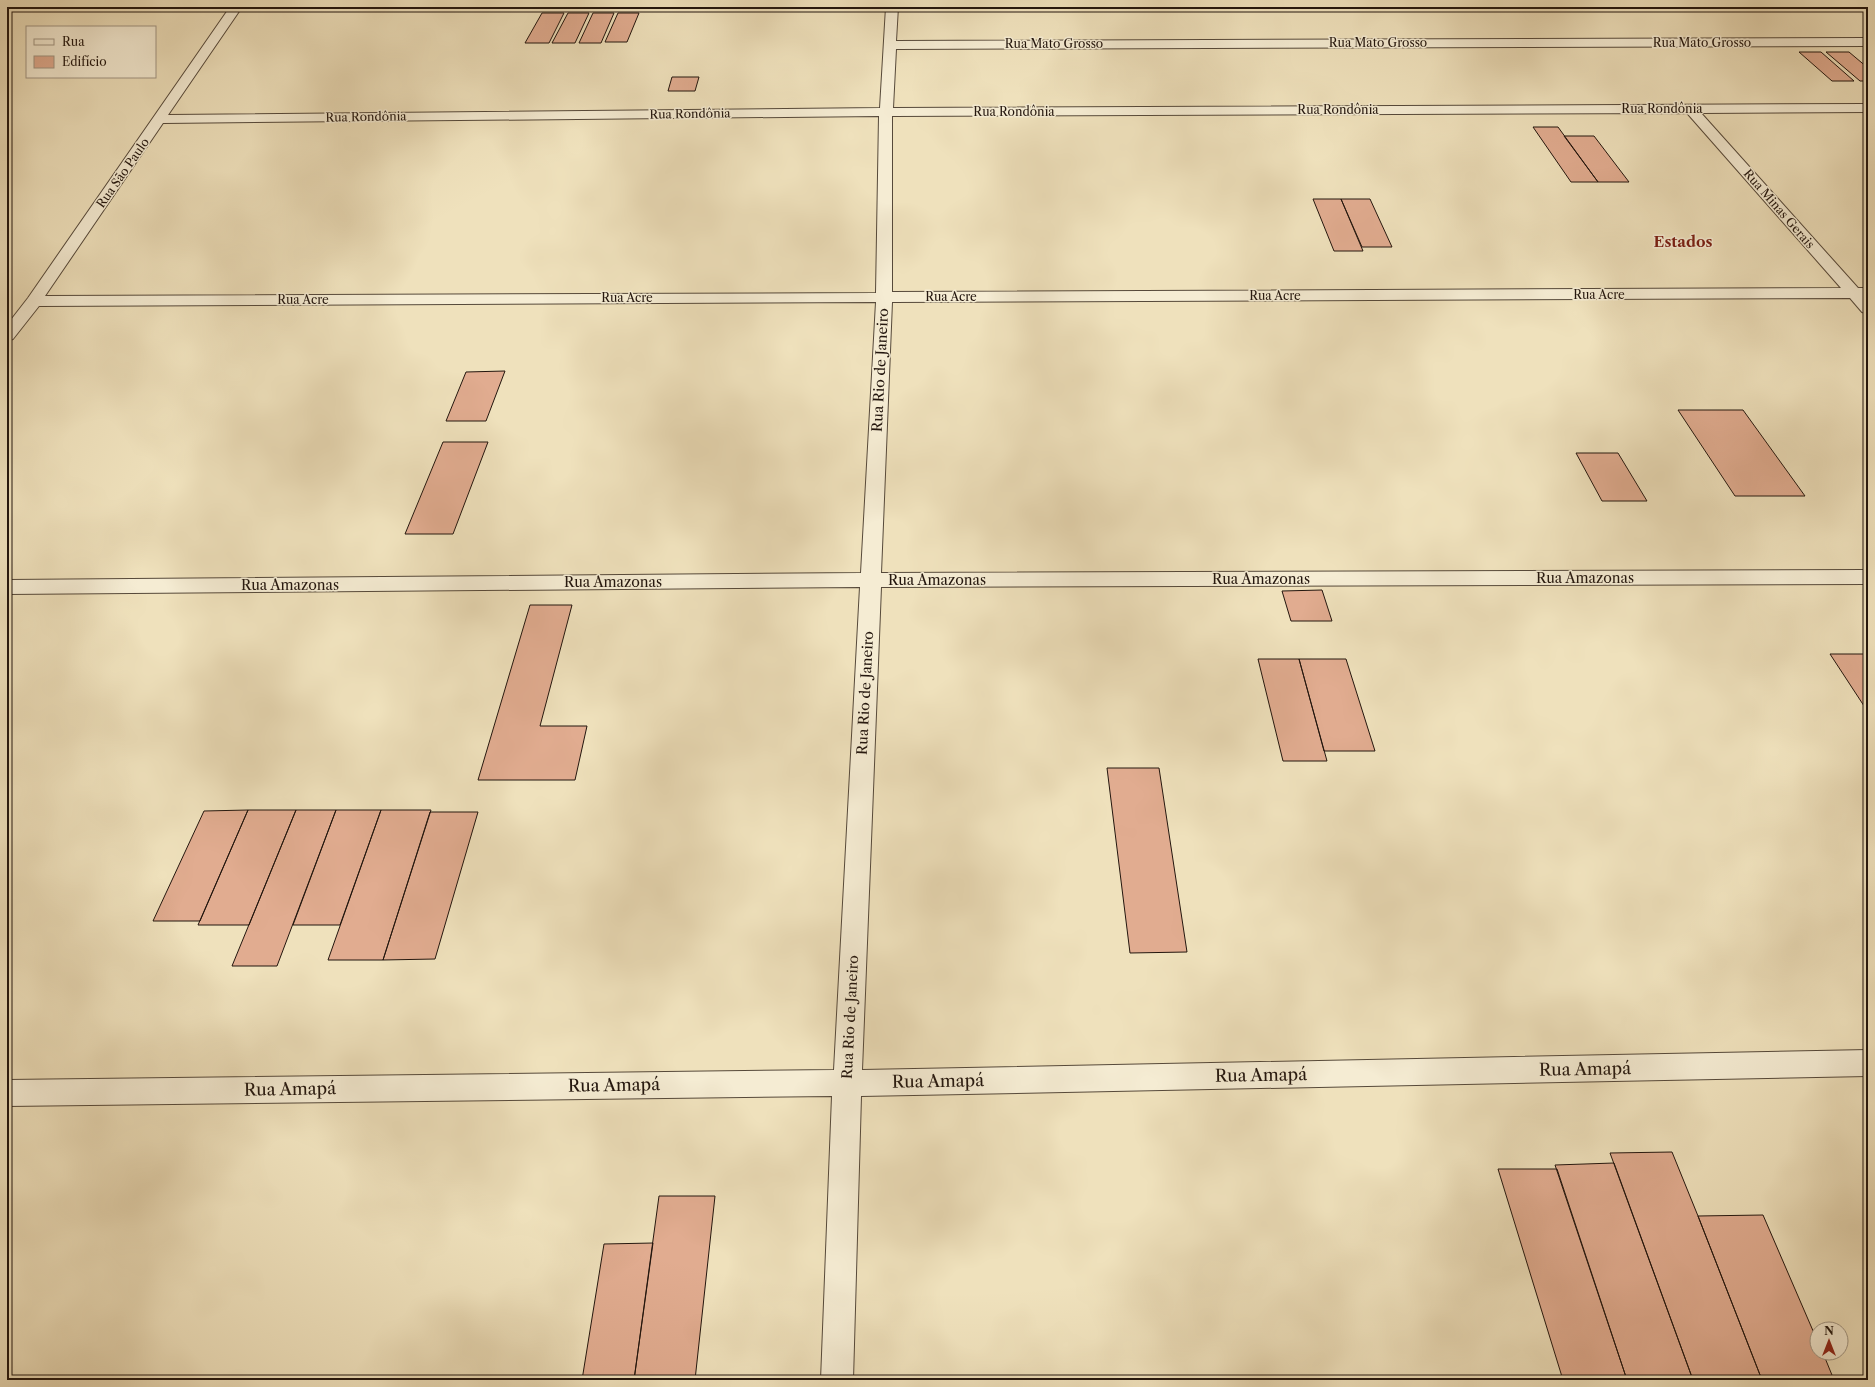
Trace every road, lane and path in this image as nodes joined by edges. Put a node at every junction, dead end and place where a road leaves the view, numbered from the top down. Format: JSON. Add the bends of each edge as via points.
{"nodes":[{"id":1,"x":236,"y":7,"type":"edge"},
{"id":2,"x":892,"y":7,"type":"edge"},
{"id":3,"x":1868,"y":42,"type":"edge"},
{"id":4,"x":889,"y":45,"type":"junction"},
{"id":5,"x":1691,"y":108,"type":"junction"},
{"id":6,"x":1868,"y":108,"type":"edge"},
{"id":7,"x":886,"y":112,"type":"junction"},
{"id":8,"x":160,"y":119,"type":"junction"},
{"id":9,"x":1861,"y":293,"type":"edge"},
{"id":10,"x":884,"y":297,"type":"junction"},
{"id":11,"x":34,"y":301,"type":"junction"},
{"id":12,"x":1868,"y":309,"type":"edge"},
{"id":13,"x":7,"y":336,"type":"edge"},
{"id":14,"x":1868,"y":577,"type":"edge"},
{"id":15,"x":871,"y":580,"type":"junction"},
{"id":16,"x":7,"y":587,"type":"edge"},
{"id":17,"x":1868,"y":1064,"type":"edge"},
{"id":18,"x":847,"y":1083,"type":"junction"},
{"id":19,"x":7,"y":1093,"type":"edge"},
{"id":20,"x":837,"y":1380,"type":"edge"}],
"edges":[{"from":1,"to":8,"type":"street","name":"Rua São Paulo"},
{"from":2,"to":4,"type":"street","name":"Rua Rio de Janeiro"},
{"from":3,"to":4,"type":"street","name":"Rua Mato Grosso"},
{"from":4,"to":7,"type":"street","name":"Rua Rio de Janeiro"},
{"from":5,"to":6,"type":"street","name":"Rua Rondônia"},
{"from":5,"to":7,"type":"street","name":"Rua Rondônia"},
{"from":5,"to":9,"type":"street","name":"Rua Minas Gerais"},
{"from":7,"to":8,"type":"street","name":"Rua Rondônia"},
{"from":7,"to":10,"type":"street","name":"Rua Rio de Janeiro"},
{"from":8,"to":11,"type":"street","name":"Rua São Paulo"},
{"from":9,"to":10,"type":"street","name":"Rua Acre"},
{"from":9,"to":12,"type":"street","name":"Rua Minas Gerais"},
{"from":10,"to":11,"type":"street","name":"Rua Acre"},
{"from":10,"to":15,"type":"street","name":"Rua Rio de Janeiro"},
{"from":11,"to":13,"type":"street","name":"Rua São Paulo"},
{"from":14,"to":15,"type":"street","name":"Rua Amazonas"},
{"from":15,"to":16,"type":"street","name":"Rua Amazonas"},
{"from":15,"to":18,"type":"street","name":"Rua Rio de Janeiro"},
{"from":17,"to":18,"type":"street","name":"Rua Amapá"},
{"from":18,"to":19,"type":"street","name":"Rua Amapá"},
{"from":18,"to":20,"type":"street","name":"Rua Rio de Janeiro"}]}
